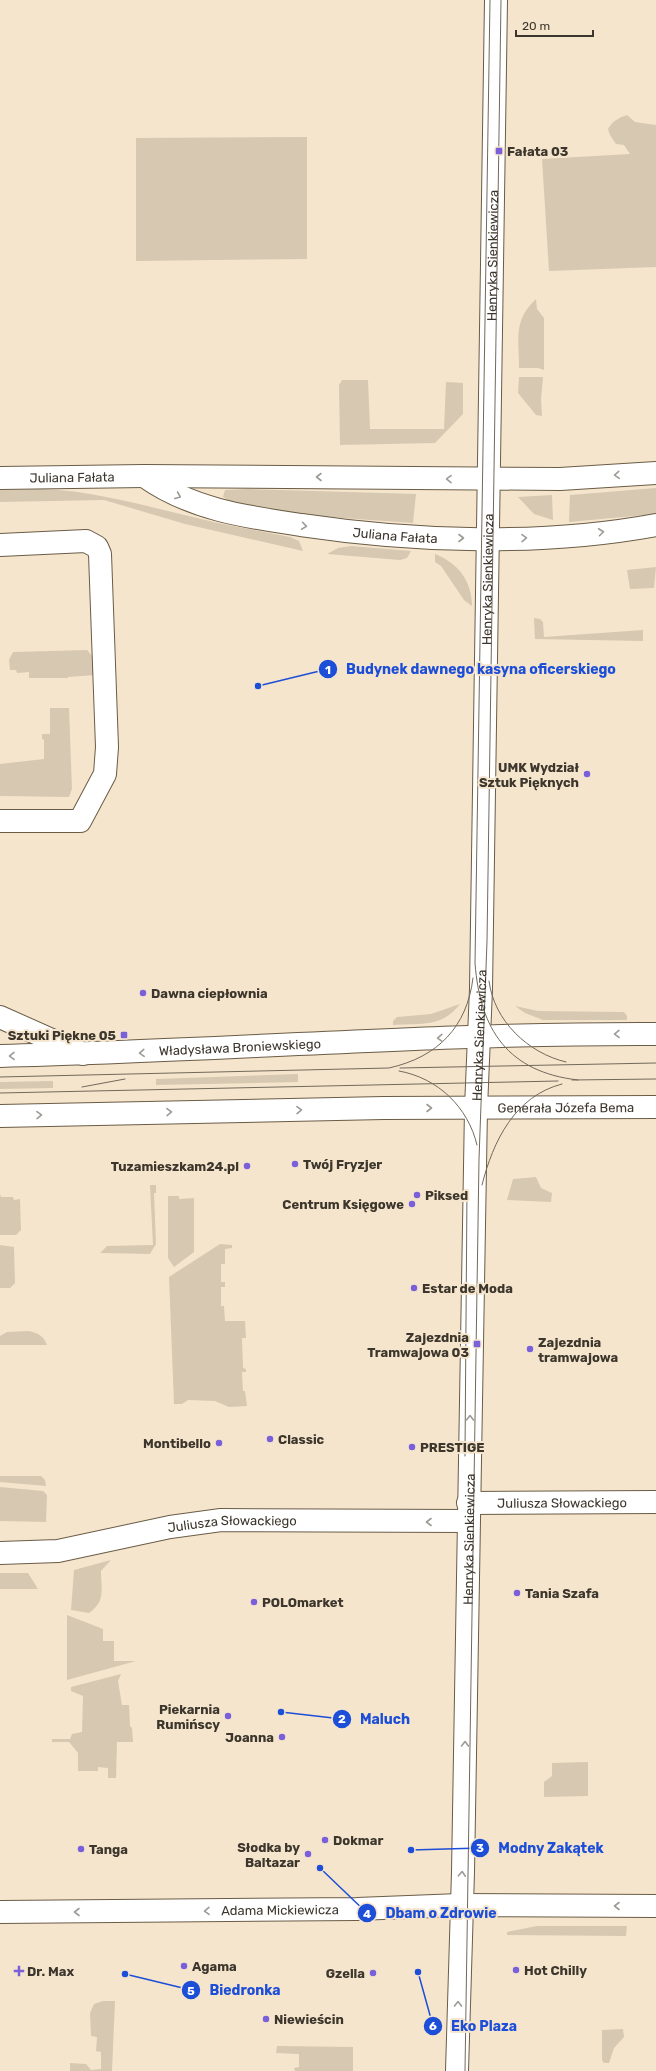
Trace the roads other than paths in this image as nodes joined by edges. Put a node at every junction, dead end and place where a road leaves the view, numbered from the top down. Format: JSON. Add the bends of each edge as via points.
{"nodes":[{"id":1,"x":496,"y":0,"type":"edge"},
{"id":2,"x":656,"y":473,"type":"edge"},
{"id":3,"x":144,"y":476,"type":"junction"},
{"id":4,"x":0,"y":478,"type":"edge"},
{"id":5,"x":488,"y":479,"type":"junction"},
{"id":6,"x":656,"y":525,"type":"edge"},
{"id":7,"x":487,"y":538,"type":"junction"},
{"id":8,"x":0,"y":545,"type":"edge"},
{"id":9,"x":0,"y":821,"type":"edge"},
{"id":10,"x":0,"y":1017,"type":"edge"},
{"id":11,"x":656,"y":1034,"type":"edge"},
{"id":12,"x":479,"y":1037,"type":"junction"},
{"id":13,"x":83,"y":1054,"type":"junction"},
{"id":14,"x":0,"y":1056,"type":"edge"},
{"id":15,"x":656,"y":1107,"type":"edge"},
{"id":16,"x":476,"y":1108,"type":"junction"},
{"id":17,"x":0,"y":1116,"type":"edge"},
{"id":18,"x":656,"y":1502,"type":"edge"},
{"id":19,"x":468,"y":1512,"type":"junction"},
{"id":20,"x":0,"y":1553,"type":"edge"},
{"id":21,"x":460,"y":1905,"type":"junction"},
{"id":22,"x":656,"y":1906,"type":"edge"},
{"id":23,"x":0,"y":1912,"type":"edge"},
{"id":24,"x":457,"y":2071,"type":"edge"}],
"edges":[{"from":1,"to":5,"type":"street","name":"Henryka Sienkiewicza"},
{"from":2,"to":5,"type":"street","name":"Juliana Fałata","one_way":true,"via":[[560,479]]},
{"from":3,"to":4,"type":"street","name":"Juliana Fałata"},
{"from":5,"to":3,"type":"street","name":"Juliana Fałata","one_way":true},
{"from":3,"to":7,"type":"street","name":"Juliana Fałata","one_way":true,"via":[[158,486],[204,507],[240,516],[345,532],[425,538]]},
{"from":5,"to":7,"type":"street","name":"Henryka Sienkiewicza"},
{"from":7,"to":6,"type":"street","name":"Juliana Fałata","one_way":true,"via":[[562,537]]},
{"from":7,"to":12,"type":"street","name":"Henryka Sienkiewicza"},
{"from":8,"to":9,"type":"street","via":[[86,542],[97,547],[100,561],[107,747],[105,774],[80,821]]},
{"from":10,"to":13,"type":"street"},
{"from":11,"to":12,"type":"street","one_way":true},
{"from":12,"to":13,"type":"street","name":"Władysława Broniewskiego","one_way":true},
{"from":12,"to":16,"type":"street","name":"Henryka Sienkiewicza"},
{"from":13,"to":14,"type":"street","name":"Władysława Broniewskiego","one_way":true},
{"from":15,"to":16,"type":"street","name":"Generała Józefa Bema"},
{"from":17,"to":16,"type":"street","one_way":true},
{"from":19,"to":16,"type":"street","name":"Henryka Sienkiewicza","one_way":true},
{"from":18,"to":19,"type":"street","name":"Juliusza Słowackiego"},
{"from":19,"to":20,"type":"street","name":"Juliusza Słowackiego","one_way":true,"via":[[221,1520],[170,1527],[58,1551]]},
{"from":21,"to":19,"type":"street","name":"Henryka Sienkiewicza","one_way":true,"via":[[463,1872]]},
{"from":22,"to":21,"type":"street","name":"Adama Mickiewicza","one_way":true},
{"from":21,"to":23,"type":"street","name":"Adama Mickiewicza","one_way":true},
{"from":24,"to":21,"type":"street","name":"Henryka Sienkiewicza","one_way":true}]}
